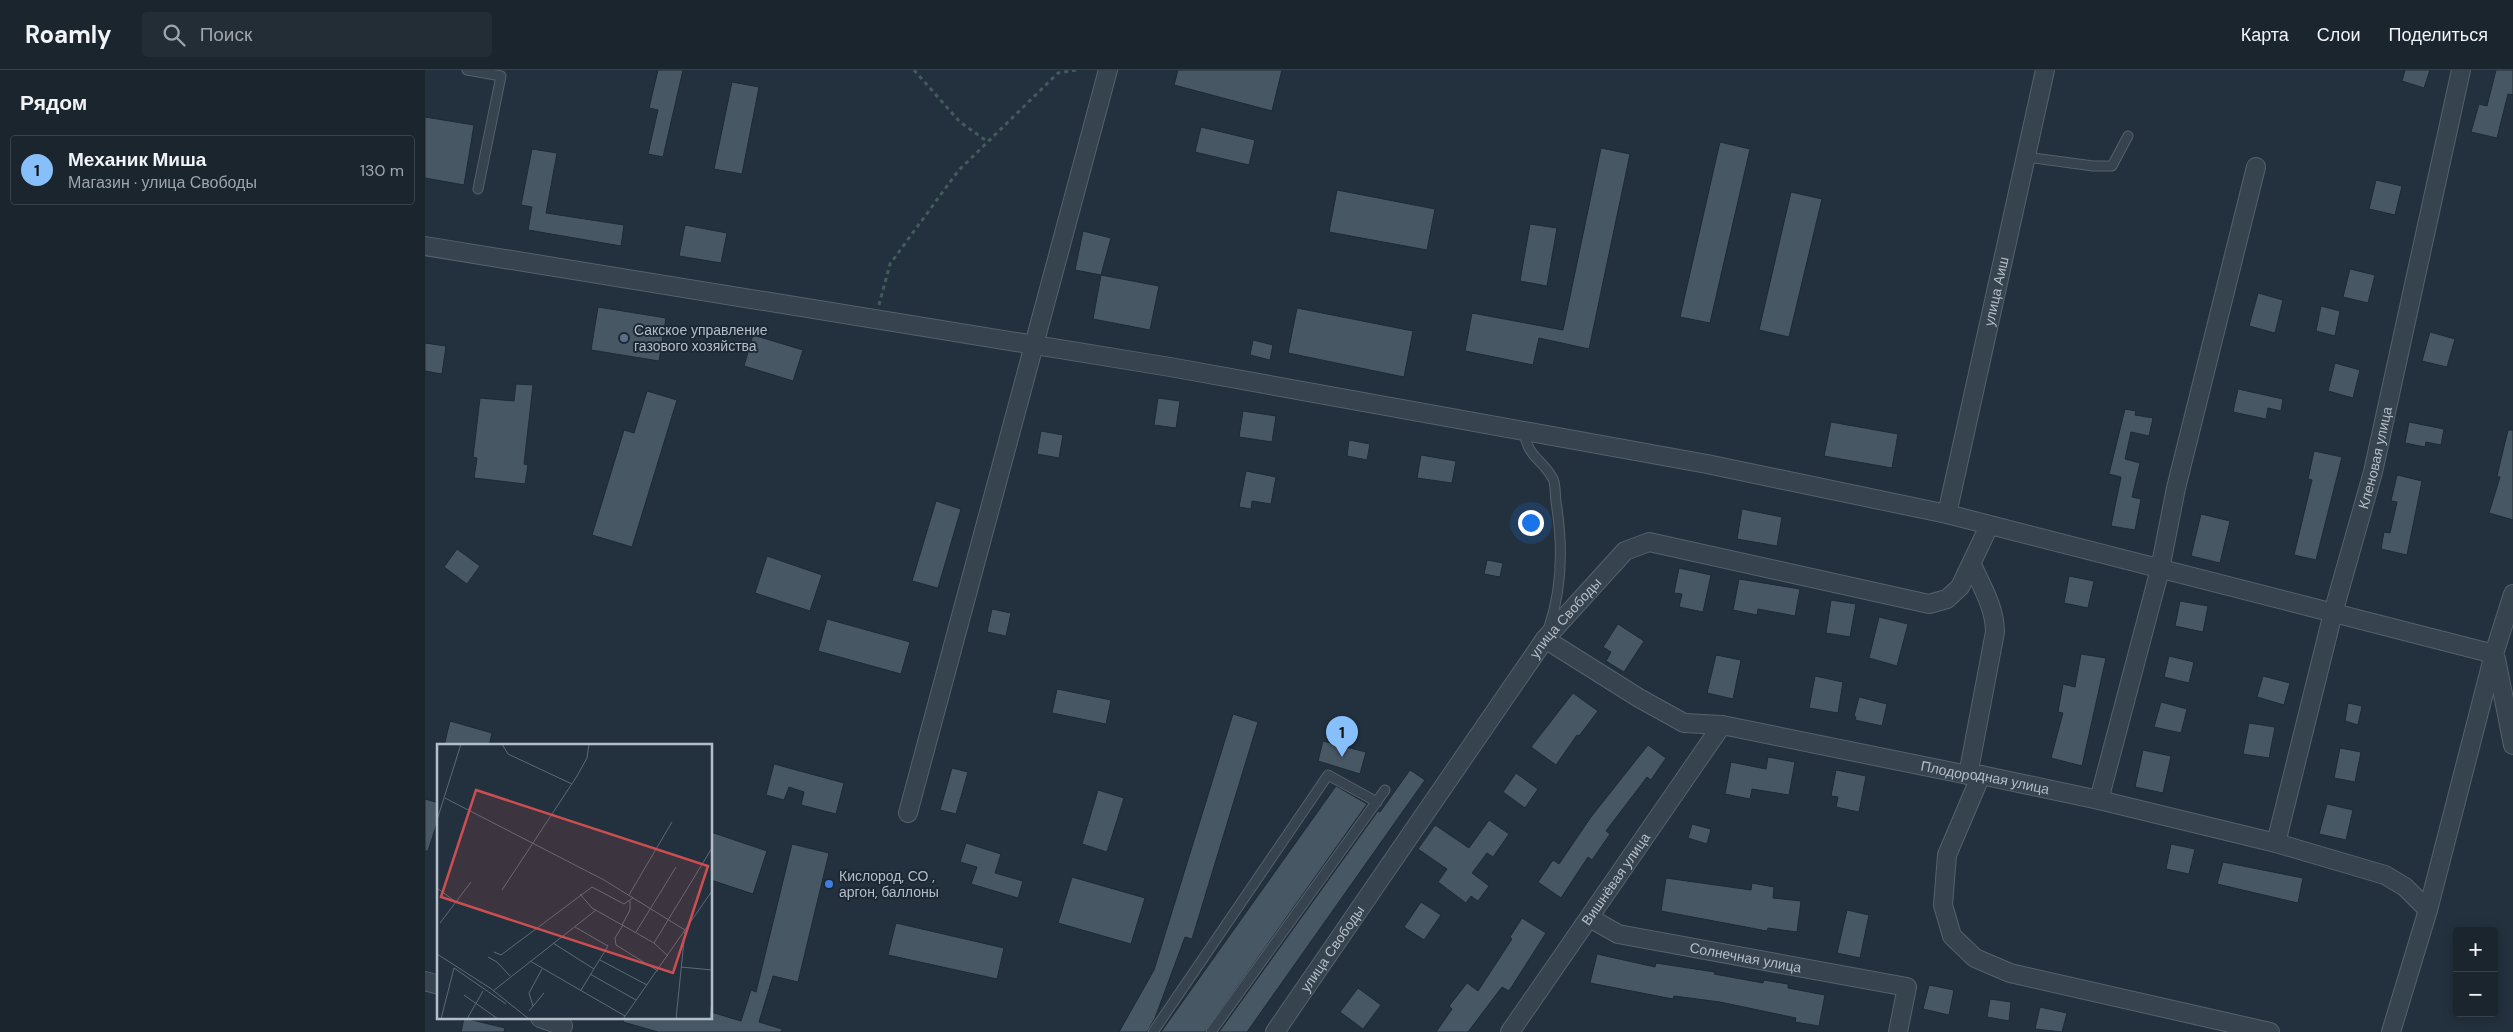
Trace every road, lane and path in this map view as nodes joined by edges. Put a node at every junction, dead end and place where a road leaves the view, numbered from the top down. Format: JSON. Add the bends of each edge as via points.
{"nodes":[{"id":1,"x":467,"y":70,"type":"edge"},
{"id":2,"x":914,"y":70,"type":"edge"},
{"id":3,"x":1077,"y":70,"type":"edge"},
{"id":4,"x":1108,"y":70,"type":"edge"},
{"id":5,"x":2045,"y":70,"type":"edge"},
{"id":6,"x":2461,"y":70,"type":"edge"},
{"id":7,"x":2128,"y":136,"type":"dead end"},
{"id":8,"x":988,"y":142,"type":"junction"},
{"id":9,"x":2026,"y":157,"type":"junction"},
{"id":10,"x":2256,"y":167,"type":"dead end"},
{"id":11,"x":478,"y":188,"type":"dead end"},
{"id":12,"x":425,"y":246,"type":"edge"},
{"id":13,"x":876,"y":318,"type":"junction"},
{"id":14,"x":1034,"y":344,"type":"junction"},
{"id":15,"x":1524,"y":431,"type":"junction"},
{"id":16,"x":1947,"y":514,"type":"junction"},
{"id":17,"x":1989,"y":526,"type":"junction"},
{"id":18,"x":1972,"y":565,"type":"junction"},
{"id":19,"x":2159,"y":569,"type":"junction"},
{"id":20,"x":2513,"y":594,"type":"edge"},
{"id":21,"x":2333,"y":613,"type":"junction"},
{"id":22,"x":1545,"y":639,"type":"junction"},
{"id":23,"x":2494,"y":654,"type":"junction"},
{"id":24,"x":1723,"y":725,"type":"junction"},
{"id":25,"x":2513,"y":745,"type":"edge"},
{"id":26,"x":1975,"y":775,"type":"junction"},
{"id":27,"x":1385,"y":790,"type":"dead end"},
{"id":28,"x":2099,"y":800,"type":"junction"},
{"id":29,"x":1377,"y":802,"type":"junction"},
{"id":30,"x":908,"y":813,"type":"dead end"},
{"id":31,"x":2276,"y":844,"type":"junction"},
{"id":32,"x":2428,"y":910,"type":"junction"},
{"id":33,"x":1590,"y":918,"type":"junction"},
{"id":34,"x":425,"y":980,"type":"edge"},
{"id":35,"x":437,"y":984,"type":"edge"},
{"id":36,"x":547,"y":1020,"type":"edge"},
{"id":37,"x":563,"y":1025,"type":"edge"},
{"id":38,"x":1153,"y":1032,"type":"edge"},
{"id":39,"x":1211,"y":1032,"type":"edge"},
{"id":40,"x":1275,"y":1032,"type":"edge"},
{"id":41,"x":1510,"y":1032,"type":"edge"},
{"id":42,"x":1898,"y":1032,"type":"edge"},
{"id":43,"x":2270,"y":1032,"type":"edge"},
{"id":44,"x":2391,"y":1032,"type":"edge"}],
"edges":[{"from":1,"to":11,"type":"lane","via":[[501,76]]},
{"from":2,"to":8,"type":"path","via":[[959,122]]},
{"from":3,"to":8,"type":"path","via":[[1059,73]]},
{"from":4,"to":14,"type":"street"},
{"from":5,"to":9,"type":"street","name":"улица Аиш"},
{"from":6,"to":21,"type":"street","name":"Кленовая улица","via":[[2373,472]]},
{"from":7,"to":9,"type":"lane","via":[[2112,166]]},
{"from":8,"to":13,"type":"path","via":[[958,171],[890,264]]},
{"from":9,"to":16,"type":"street","name":"улица Аиш"},
{"from":10,"to":19,"type":"street"},
{"from":12,"to":13,"type":"street"},
{"from":13,"to":14,"type":"street"},
{"from":14,"to":15,"type":"street"},
{"from":14,"to":30,"type":"street"},
{"from":15,"to":16,"type":"street","via":[[1707,464]]},
{"from":15,"to":22,"type":"lane","via":[[1526,446],[1553,480],[1559,519],[1561,576],[1556,608]]},
{"from":16,"to":17,"type":"street"},
{"from":17,"to":18,"type":"street","name":"улица Свободы"},
{"from":17,"to":19,"type":"street"},
{"from":18,"to":22,"type":"street","name":"улица Свободы","via":[[1954,593],[1947,599],[1929,604],[1649,542],[1625,551]]},
{"from":18,"to":26,"type":"street","via":[[1995,619]]},
{"from":19,"to":21,"type":"street"},
{"from":19,"to":28,"type":"street"},
{"from":20,"to":23,"type":"street"},
{"from":21,"to":23,"type":"street"},
{"from":21,"to":31,"type":"street","name":"Кленовая улица"},
{"from":22,"to":24,"type":"street","name":"Плодородная улица","via":[[1684,722]]},
{"from":22,"to":40,"type":"street","name":"улица Свободы"},
{"from":23,"to":25,"type":"street"},
{"from":23,"to":32,"type":"street"},
{"from":24,"to":26,"type":"street","name":"Плодородная улица"},
{"from":24,"to":33,"type":"street","name":"Вишнёвая улица"},
{"from":26,"to":28,"type":"street","name":"Плодородная улица"},
{"from":26,"to":43,"type":"street","via":[[1947,855],[1943,906],[1952,936],[1975,958],[2010,974]]},
{"from":27,"to":29,"type":"lane"},
{"from":28,"to":31,"type":"street","name":"Плодородная улица"},
{"from":29,"to":38,"type":"lane","via":[[1328,775]]},
{"from":29,"to":39,"type":"lane"},
{"from":31,"to":32,"type":"street","name":"Плодородная улица","via":[[2385,875],[2405,887]]},
{"from":32,"to":44,"type":"street"},
{"from":33,"to":41,"type":"street","name":"Вишнёвая улица"},
{"from":33,"to":42,"type":"street","name":"Солнечная улица","via":[[1619,934],[1907,987]]},
{"from":34,"to":35,"type":"street"},
{"from":36,"to":37,"type":"street"}]}
